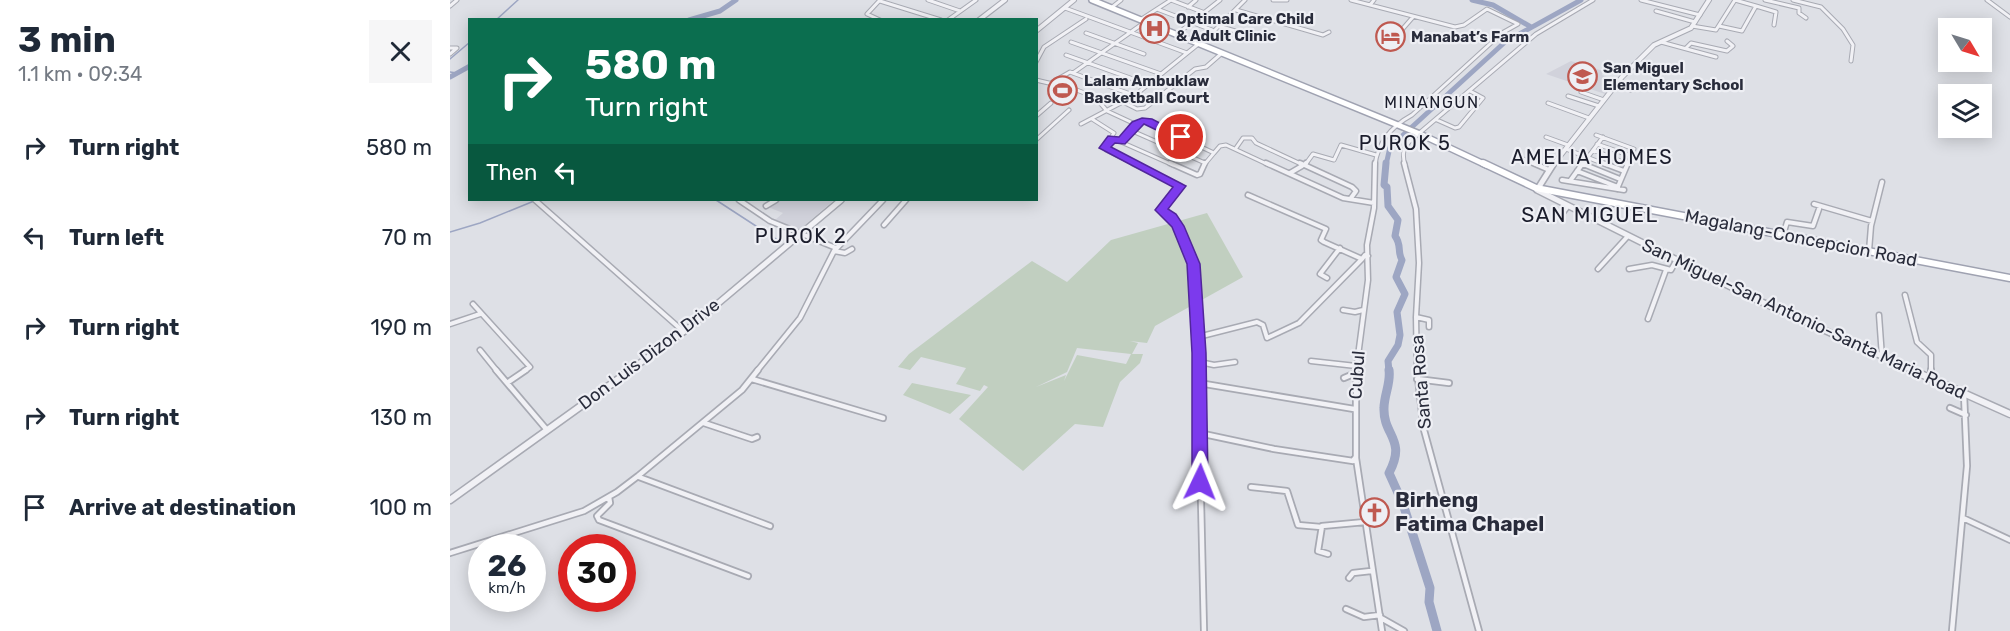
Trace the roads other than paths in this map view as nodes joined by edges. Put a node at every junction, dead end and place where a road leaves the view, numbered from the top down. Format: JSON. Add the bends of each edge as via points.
{"nodes":[{"id":1,"x":457,"y":0,"type":"edge"},
{"id":2,"x":881,"y":0,"type":"edge"},
{"id":3,"x":928,"y":0,"type":"edge"},
{"id":4,"x":976,"y":0,"type":"edge"},
{"id":5,"x":1005,"y":0,"type":"edge"},
{"id":6,"x":1074,"y":0,"type":"edge"},
{"id":7,"x":1092,"y":0,"type":"edge"},
{"id":8,"x":1121,"y":0,"type":"edge"},
{"id":9,"x":1171,"y":0,"type":"edge"},
{"id":10,"x":1196,"y":0,"type":"edge"},
{"id":11,"x":1220,"y":0,"type":"edge"},
{"id":12,"x":1237,"y":0,"type":"edge"},
{"id":13,"x":1273,"y":0,"type":"edge"},
{"id":14,"x":1287,"y":0,"type":"edge"},
{"id":15,"x":1351,"y":0,"type":"edge"},
{"id":16,"x":1374,"y":0,"type":"edge"},
{"id":17,"x":1593,"y":0,"type":"edge"},
{"id":18,"x":1641,"y":0,"type":"edge"},
{"id":19,"x":1709,"y":0,"type":"edge"},
{"id":20,"x":1735,"y":0,"type":"edge"},
{"id":21,"x":1765,"y":0,"type":"edge"},
{"id":22,"x":1793,"y":0,"type":"edge"},
{"id":23,"x":1987,"y":0,"type":"edge"},
{"id":24,"x":1244,"y":1,"type":"edge"},
{"id":25,"x":1370,"y":5,"type":"junction"},
{"id":26,"x":450,"y":6,"type":"edge"},
{"id":27,"x":1756,"y":6,"type":"junction"},
{"id":28,"x":1188,"y":7,"type":"junction"},
{"id":29,"x":1065,"y":8,"type":"junction"},
{"id":30,"x":1111,"y":8,"type":"junction"},
{"id":31,"x":1158,"y":9,"type":"junction"},
{"id":32,"x":1235,"y":10,"type":"junction"},
{"id":33,"x":960,"y":11,"type":"junction"},
{"id":34,"x":1656,"y":11,"type":"dead end"},
{"id":35,"x":1205,"y":13,"type":"junction"},
{"id":36,"x":925,"y":14,"type":"junction"},
{"id":37,"x":1700,"y":15,"type":"junction"},
{"id":38,"x":1413,"y":16,"type":"junction"},
{"id":39,"x":2010,"y":17,"type":"edge"},
{"id":40,"x":876,"y":18,"type":"edge"},
{"id":41,"x":920,"y":18,"type":"edge"},
{"id":42,"x":936,"y":18,"type":"edge"},
{"id":43,"x":951,"y":18,"type":"edge"},
{"id":44,"x":982,"y":18,"type":"edge"},
{"id":45,"x":1087,"y":18,"type":"junction"},
{"id":46,"x":1806,"y":18,"type":"dead end"},
{"id":47,"x":1301,"y":19,"type":"dead end"},
{"id":48,"x":1143,"y":21,"type":"junction"},
{"id":49,"x":1193,"y":23,"type":"junction"},
{"id":50,"x":1694,"y":24,"type":"junction"},
{"id":51,"x":1774,"y":25,"type":"dead end"},
{"id":52,"x":1217,"y":26,"type":"junction"},
{"id":53,"x":1291,"y":26,"type":"junction"},
{"id":54,"x":1719,"y":26,"type":"junction"},
{"id":55,"x":1038,"y":29,"type":"edge"},
{"id":56,"x":1212,"y":30,"type":"junction"},
{"id":57,"x":1329,"y":32,"type":"dead end"},
{"id":58,"x":1086,"y":33,"type":"dead end"},
{"id":59,"x":1129,"y":33,"type":"junction"},
{"id":60,"x":1176,"y":35,"type":"junction"},
{"id":61,"x":1249,"y":35,"type":"dead end"},
{"id":62,"x":1393,"y":40,"type":"dead end"},
{"id":63,"x":1727,"y":41,"type":"dead end"},
{"id":64,"x":1071,"y":42,"type":"dead end"},
{"id":65,"x":1660,"y":42,"type":"junction"},
{"id":66,"x":1114,"y":43,"type":"junction"},
{"id":67,"x":1198,"y":44,"type":"junction"},
{"id":68,"x":450,"y":48,"type":"edge"},
{"id":69,"x":1686,"y":48,"type":"junction"},
{"id":70,"x":1101,"y":53,"type":"junction"},
{"id":71,"x":1187,"y":53,"type":"junction"},
{"id":72,"x":1222,"y":53,"type":"junction"},
{"id":73,"x":450,"y":54,"type":"edge"},
{"id":74,"x":1144,"y":54,"type":"dead end"},
{"id":75,"x":1066,"y":55,"type":"dead end"},
{"id":76,"x":1716,"y":57,"type":"dead end"},
{"id":77,"x":1038,"y":58,"type":"edge"},
{"id":78,"x":1851,"y":61,"type":"dead end"},
{"id":79,"x":1087,"y":63,"type":"junction"},
{"id":80,"x":1609,"y":68,"type":"dead end"},
{"id":81,"x":1073,"y":73,"type":"junction"},
{"id":82,"x":1161,"y":74,"type":"junction"},
{"id":83,"x":1625,"y":74,"type":"junction"},
{"id":84,"x":1038,"y":80,"type":"edge"},
{"id":85,"x":1051,"y":83,"type":"junction"},
{"id":86,"x":1148,"y":84,"type":"junction"},
{"id":87,"x":1615,"y":85,"type":"junction"},
{"id":88,"x":1634,"y":87,"type":"dead end"},
{"id":89,"x":1469,"y":90,"type":"junction"},
{"id":90,"x":1581,"y":92,"type":"dead end"},
{"id":91,"x":1134,"y":96,"type":"junction"},
{"id":92,"x":1568,"y":96,"type":"dead end"},
{"id":93,"x":1604,"y":100,"type":"junction"},
{"id":94,"x":1123,"y":102,"type":"junction"},
{"id":95,"x":1051,"y":103,"type":"dead end"},
{"id":96,"x":1548,"y":103,"type":"dead end"},
{"id":97,"x":1599,"y":106,"type":"junction"},
{"id":98,"x":1069,"y":110,"type":"dead end"},
{"id":99,"x":1107,"y":111,"type":"junction"},
{"id":100,"x":1038,"y":114,"type":"edge"},
{"id":101,"x":1589,"y":118,"type":"junction"},
{"id":102,"x":1092,"y":119,"type":"junction"},
{"id":103,"x":1437,"y":120,"type":"junction"},
{"id":104,"x":1081,"y":124,"type":"dead end"},
{"id":105,"x":1136,"y":124,"type":"junction"},
{"id":106,"x":1397,"y":125,"type":"junction"},
{"id":107,"x":1130,"y":130,"type":"junction"},
{"id":108,"x":1417,"y":133,"type":"junction"},
{"id":109,"x":1596,"y":135,"type":"dead end"},
{"id":110,"x":1603,"y":137,"type":"junction"},
{"id":111,"x":1038,"y":138,"type":"edge"},
{"id":112,"x":1112,"y":138,"type":"junction"},
{"id":113,"x":1546,"y":138,"type":"dead end"},
{"id":114,"x":1121,"y":141,"type":"junction"},
{"id":115,"x":1597,"y":144,"type":"junction"},
{"id":116,"x":1567,"y":147,"type":"junction"},
{"id":117,"x":1236,"y":148,"type":"junction"},
{"id":118,"x":1593,"y":150,"type":"junction"},
{"id":119,"x":1214,"y":153,"type":"junction"},
{"id":120,"x":1376,"y":155,"type":"junction"},
{"id":121,"x":1631,"y":156,"type":"junction"},
{"id":122,"x":1587,"y":157,"type":"junction"},
{"id":123,"x":1521,"y":158,"type":"dead end"},
{"id":124,"x":1205,"y":163,"type":"junction"},
{"id":125,"x":1302,"y":164,"type":"junction"},
{"id":126,"x":1582,"y":164,"type":"junction"},
{"id":127,"x":1628,"y":164,"type":"junction"},
{"id":128,"x":1549,"y":170,"type":"junction"},
{"id":129,"x":1577,"y":171,"type":"junction"},
{"id":130,"x":1624,"y":171,"type":"junction"},
{"id":131,"x":1289,"y":173,"type":"junction"},
{"id":132,"x":1620,"y":179,"type":"junction"},
{"id":133,"x":1562,"y":180,"type":"dead end"},
{"id":134,"x":1570,"y":181,"type":"junction"},
{"id":135,"x":1882,"y":182,"type":"dead end"},
{"id":136,"x":1536,"y":188,"type":"junction"},
{"id":137,"x":1617,"y":188,"type":"junction"},
{"id":138,"x":1624,"y":190,"type":"dead end"},
{"id":139,"x":1248,"y":195,"type":"dead end"},
{"id":140,"x":1351,"y":199,"type":"junction"},
{"id":141,"x":536,"y":201,"type":"edge"},
{"id":142,"x":744,"y":201,"type":"edge"},
{"id":143,"x":774,"y":201,"type":"edge"},
{"id":144,"x":840,"y":201,"type":"edge"},
{"id":145,"x":882,"y":201,"type":"edge"},
{"id":146,"x":905,"y":201,"type":"edge"},
{"id":147,"x":1374,"y":203,"type":"junction"},
{"id":148,"x":1814,"y":204,"type":"dead end"},
{"id":149,"x":766,"y":206,"type":"dead end"},
{"id":150,"x":1569,"y":206,"type":"junction"},
{"id":151,"x":1819,"y":210,"type":"dead end"},
{"id":152,"x":1561,"y":215,"type":"dead end"},
{"id":153,"x":1872,"y":221,"type":"junction"},
{"id":154,"x":884,"y":225,"type":"dead end"},
{"id":155,"x":801,"y":234,"type":"junction"},
{"id":156,"x":1782,"y":235,"type":"junction"},
{"id":157,"x":1628,"y":236,"type":"junction"},
{"id":158,"x":1340,"y":248,"type":"junction"},
{"id":159,"x":835,"y":249,"type":"junction"},
{"id":160,"x":852,"y":249,"type":"dead end"},
{"id":161,"x":1869,"y":251,"type":"junction"},
{"id":162,"x":1368,"y":256,"type":"junction"},
{"id":163,"x":1362,"y":259,"type":"junction"},
{"id":164,"x":1676,"y":261,"type":"junction"},
{"id":165,"x":1598,"y":269,"type":"dead end"},
{"id":166,"x":1629,"y":269,"type":"dead end"},
{"id":167,"x":1665,"y":270,"type":"junction"},
{"id":168,"x":1327,"y":278,"type":"dead end"},
{"id":169,"x":2010,"y":278,"type":"edge"},
{"id":170,"x":1905,"y":295,"type":"dead end"},
{"id":171,"x":473,"y":304,"type":"dead end"},
{"id":172,"x":1342,"y":310,"type":"dead end"},
{"id":173,"x":1364,"y":310,"type":"junction"},
{"id":174,"x":481,"y":314,"type":"junction"},
{"id":175,"x":1879,"y":315,"type":"dead end"},
{"id":176,"x":1416,"y":317,"type":"junction"},
{"id":177,"x":1648,"y":319,"type":"dead end"},
{"id":178,"x":450,"y":324,"type":"edge"},
{"id":179,"x":1429,"y":327,"type":"dead end"},
{"id":180,"x":684,"y":332,"type":"junction"},
{"id":181,"x":1198,"y":337,"type":"junction"},
{"id":182,"x":480,"y":350,"type":"dead end"},
{"id":183,"x":1882,"y":357,"type":"junction"},
{"id":184,"x":1311,"y":361,"type":"dead end"},
{"id":185,"x":1199,"y":362,"type":"junction"},
{"id":186,"x":1236,"y":362,"type":"dead end"},
{"id":187,"x":1356,"y":366,"type":"junction"},
{"id":188,"x":1356,"y":373,"type":"junction"},
{"id":189,"x":1344,"y":378,"type":"dead end"},
{"id":190,"x":752,"y":379,"type":"junction"},
{"id":191,"x":1417,"y":379,"type":"junction"},
{"id":192,"x":1931,"y":379,"type":"junction"},
{"id":193,"x":1449,"y":382,"type":"dead end"},
{"id":194,"x":507,"y":383,"type":"junction"},
{"id":195,"x":1199,"y":383,"type":"junction"},
{"id":196,"x":1964,"y":394,"type":"junction"},
{"id":197,"x":1950,"y":408,"type":"dead end"},
{"id":198,"x":1354,"y":409,"type":"junction"},
{"id":199,"x":2010,"y":414,"type":"edge"},
{"id":200,"x":1966,"y":415,"type":"junction"},
{"id":201,"x":882,"y":418,"type":"dead end"},
{"id":202,"x":703,"y":423,"type":"junction"},
{"id":203,"x":547,"y":430,"type":"junction"},
{"id":204,"x":1199,"y":433,"type":"junction"},
{"id":205,"x":757,"y":437,"type":"dead end"},
{"id":206,"x":1356,"y":458,"type":"junction"},
{"id":207,"x":638,"y":477,"type":"junction"},
{"id":208,"x":1251,"y":487,"type":"dead end"},
{"id":209,"x":609,"y":497,"type":"junction"},
{"id":210,"x":450,"y":500,"type":"edge"},
{"id":211,"x":1963,"y":518,"type":"junction"},
{"id":212,"x":1365,"y":522,"type":"junction"},
{"id":213,"x":770,"y":526,"type":"dead end"},
{"id":214,"x":1321,"y":527,"type":"junction"},
{"id":215,"x":2010,"y":540,"type":"edge"},
{"id":216,"x":450,"y":553,"type":"edge"},
{"id":217,"x":1328,"y":554,"type":"dead end"},
{"id":218,"x":1371,"y":571,"type":"junction"},
{"id":219,"x":748,"y":576,"type":"dead end"},
{"id":220,"x":1349,"y":578,"type":"dead end"},
{"id":221,"x":1346,"y":609,"type":"dead end"},
{"id":222,"x":1381,"y":617,"type":"junction"},
{"id":223,"x":1204,"y":631,"type":"edge"},
{"id":224,"x":1382,"y":631,"type":"edge"},
{"id":225,"x":1404,"y":631,"type":"edge"},
{"id":226,"x":1479,"y":631,"type":"edge"},
{"id":227,"x":1952,"y":631,"type":"edge"}],
"edges":[{"from":1,"to":26,"type":"street"},
{"from":2,"to":36,"type":"street"},
{"from":2,"to":40,"type":"street","via":[[867,14]]},
{"from":3,"to":33,"type":"street"},
{"from":4,"to":33,"type":"street"},
{"from":5,"to":44,"type":"street"},
{"from":6,"to":29,"type":"street"},
{"from":7,"to":30,"type":"main road","name":"Magalang-Concepcion Road"},
{"from":8,"to":30,"type":"street"},
{"from":9,"to":28,"type":"street"},
{"from":9,"to":31,"type":"street"},
{"from":10,"to":28,"type":"street"},
{"from":11,"to":35,"type":"street"},
{"from":12,"to":24,"type":"street"},
{"from":13,"to":14,"type":"street"},
{"from":15,"to":25,"type":"street"},
{"from":16,"to":25,"type":"street"},
{"from":17,"to":89,"type":"street","name":"Santa Rosa","via":[[1536,34]]},
{"from":18,"to":37,"type":"street"},
{"from":19,"to":37,"type":"street"},
{"from":20,"to":27,"type":"street"},
{"from":20,"to":54,"type":"street"},
{"from":21,"to":46,"type":"street","via":[[1799,8]]},
{"from":22,"to":78,"type":"street","via":[[1821,7],[1843,29],[1853,45]]},
{"from":23,"to":39,"type":"street"},
{"from":24,"to":32,"type":"street"},
{"from":25,"to":38,"type":"street"},
{"from":27,"to":51,"type":"street","via":[[1776,12]]},
{"from":27,"to":54,"type":"street","via":[[1741,32]]},
{"from":28,"to":35,"type":"street"},
{"from":29,"to":45,"type":"street"},
{"from":29,"to":55,"type":"street"},
{"from":30,"to":48,"type":"main road","name":"Magalang-Concepcion Road"},
{"from":31,"to":48,"type":"street"},
{"from":31,"to":49,"type":"street"},
{"from":32,"to":52,"type":"street"},
{"from":32,"to":53,"type":"street"},
{"from":33,"to":43,"type":"street"},
{"from":34,"to":50,"type":"street"},
{"from":35,"to":49,"type":"street"},
{"from":36,"to":41,"type":"street"},
{"from":36,"to":42,"type":"street"},
{"from":37,"to":50,"type":"street"},
{"from":38,"to":62,"type":"street"},
{"from":38,"to":106,"type":"street","via":[[1459,27],[1487,9],[1517,25],[1502,33]]},
{"from":45,"to":59,"type":"street"},
{"from":45,"to":77,"type":"street","via":[[1044,47]]},
{"from":47,"to":53,"type":"street"},
{"from":48,"to":59,"type":"street"},
{"from":48,"to":60,"type":"main road","name":"Magalang-Concepcion Road"},
{"from":49,"to":56,"type":"street"},
{"from":49,"to":60,"type":"street"},
{"from":50,"to":54,"type":"street","via":[[1711,30]]},
{"from":50,"to":65,"type":"street"},
{"from":52,"to":56,"type":"street"},
{"from":52,"to":61,"type":"street"},
{"from":53,"to":57,"type":"street","via":[[1323,35]]},
{"from":56,"to":67,"type":"street"},
{"from":58,"to":66,"type":"street"},
{"from":59,"to":66,"type":"street"},
{"from":59,"to":71,"type":"street"},
{"from":60,"to":67,"type":"main road","name":"Magalang-Concepcion Road"},
{"from":63,"to":69,"type":"street","via":[[1733,46],[1727,51],[1691,43]]},
{"from":64,"to":70,"type":"street"},
{"from":65,"to":69,"type":"street"},
{"from":65,"to":83,"type":"street"},
{"from":66,"to":70,"type":"street"},
{"from":66,"to":74,"type":"street"},
{"from":67,"to":71,"type":"street"},
{"from":67,"to":72,"type":"main road","name":"Magalang-Concepcion Road"},
{"from":68,"to":73,"type":"street","via":[[457,48]]},
{"from":69,"to":76,"type":"street"},
{"from":70,"to":79,"type":"street"},
{"from":70,"to":82,"type":"street"},
{"from":71,"to":82,"type":"street"},
{"from":72,"to":94,"type":"street","via":[[1145,108],[1137,109]]},
{"from":72,"to":106,"type":"main road","name":"Magalang-Concepcion Road"},
{"from":75,"to":79,"type":"street"},
{"from":79,"to":81,"type":"street"},
{"from":79,"to":86,"type":"street"},
{"from":80,"to":83,"type":"street"},
{"from":81,"to":85,"type":"street","via":[[1066,72]]},
{"from":81,"to":91,"type":"street"},
{"from":82,"to":86,"type":"street"},
{"from":83,"to":87,"type":"street"},
{"from":84,"to":85,"type":"street"},
{"from":85,"to":99,"type":"street","via":[[1095,97]]},
{"from":86,"to":91,"type":"street"},
{"from":87,"to":88,"type":"street","via":[[1630,90]]},
{"from":87,"to":93,"type":"street"},
{"from":89,"to":103,"type":"street","name":"Santa Rosa"},
{"from":89,"to":103,"type":"street","via":[[1483,98],[1459,127]]},
{"from":90,"to":93,"type":"street"},
{"from":91,"to":94,"type":"street"},
{"from":92,"to":97,"type":"street"},
{"from":93,"to":97,"type":"street"},
{"from":94,"to":99,"type":"street"},
{"from":95,"to":100,"type":"street"},
{"from":96,"to":101,"type":"street"},
{"from":97,"to":101,"type":"street"},
{"from":98,"to":111,"type":"street"},
{"from":99,"to":102,"type":"street"},
{"from":99,"to":105,"type":"street"},
{"from":101,"to":116,"type":"street"},
{"from":102,"to":104,"type":"street"},
{"from":102,"to":112,"type":"street","via":[[1113,130]]},
{"from":103,"to":108,"type":"street","name":"Santa Rosa"},
{"from":105,"to":107,"type":"street"},
{"from":105,"to":119,"type":"street","via":[[1148,122]]},
{"from":106,"to":108,"type":"main road","name":"Magalang-Concepcion Road"},
{"from":106,"to":120,"type":"street","name":"Cubul","via":[[1384,137]]},
{"from":107,"to":114,"type":"street"},
{"from":107,"to":124,"type":"street"},
{"from":108,"to":136,"type":"main road","name":"Magalang-Concepcion Road"},
{"from":108,"to":176,"type":"street","name":"Santa Rosa","via":[[1406,145],[1403,158],[1416,209]]},
{"from":109,"to":110,"type":"street"},
{"from":110,"to":115,"type":"street"},
{"from":110,"to":121,"type":"street","via":[[1633,148]]},
{"from":112,"to":114,"type":"street"},
{"from":112,"to":181,"type":"street","via":[[1106,150],[1180,186],[1161,210],[1178,226],[1194,264]]},
{"from":113,"to":116,"type":"street"},
{"from":114,"to":124,"type":"street","via":[[1188,173],[1200,174]]},
{"from":115,"to":118,"type":"street"},
{"from":115,"to":121,"type":"street"},
{"from":116,"to":122,"type":"street"},
{"from":116,"to":128,"type":"street"},
{"from":117,"to":119,"type":"street","via":[[1224,144]]},
{"from":117,"to":125,"type":"street","via":[[1248,137]]},
{"from":117,"to":131,"type":"street"},
{"from":118,"to":122,"type":"street"},
{"from":118,"to":127,"type":"street"},
{"from":119,"to":124,"type":"street"},
{"from":120,"to":125,"type":"street","via":[[1341,145],[1334,160],[1313,154]]},
{"from":120,"to":147,"type":"street","name":"Cubul"},
{"from":121,"to":127,"type":"street"},
{"from":122,"to":126,"type":"street"},
{"from":122,"to":130,"type":"street"},
{"from":123,"to":128,"type":"street"},
{"from":125,"to":131,"type":"street"},
{"from":125,"to":140,"type":"street","via":[[1352,187],[1356,191]]},
{"from":126,"to":129,"type":"street"},
{"from":126,"to":132,"type":"street"},
{"from":127,"to":130,"type":"street"},
{"from":128,"to":136,"type":"street"},
{"from":129,"to":134,"type":"street"},
{"from":129,"to":137,"type":"street"},
{"from":130,"to":132,"type":"street"},
{"from":131,"to":140,"type":"street"},
{"from":132,"to":137,"type":"street"},
{"from":133,"to":134,"type":"street"},
{"from":134,"to":137,"type":"street"},
{"from":135,"to":153,"type":"street"},
{"from":136,"to":150,"type":"street","name":"San Miguel-San Antonio-Santa Maria Road"},
{"from":136,"to":156,"type":"main road","name":"Magalang-Concepcion Road"},
{"from":137,"to":138,"type":"street"},
{"from":139,"to":158,"type":"street","via":[[1326,229],[1321,240]]},
{"from":140,"to":147,"type":"street"},
{"from":141,"to":180,"type":"street"},
{"from":142,"to":155,"type":"street","via":[[770,221]]},
{"from":143,"to":149,"type":"street"},
{"from":144,"to":155,"type":"street","name":"Don Luis Dizon Drive"},
{"from":145,"to":159,"type":"street"},
{"from":146,"to":154,"type":"street"},
{"from":147,"to":162,"type":"street","name":"Cubul"},
{"from":148,"to":153,"type":"street"},
{"from":150,"to":152,"type":"street"},
{"from":150,"to":157,"type":"street","name":"San Miguel-San Antonio-Santa Maria Road"},
{"from":151,"to":156,"type":"street","via":[[1813,226],[1787,222]]},
{"from":153,"to":161,"type":"street"},
{"from":155,"to":159,"type":"street"},
{"from":155,"to":180,"type":"street","name":"Don Luis Dizon Drive"},
{"from":156,"to":161,"type":"main road","name":"Magalang-Concepcion Road"},
{"from":157,"to":164,"type":"street","name":"San Miguel-San Antonio-Santa Maria Road"},
{"from":157,"to":165,"type":"street"},
{"from":158,"to":163,"type":"street"},
{"from":158,"to":168,"type":"street","via":[[1320,272]]},
{"from":159,"to":160,"type":"street","via":[[845,253]]},
{"from":159,"to":190,"type":"street","via":[[800,318]]},
{"from":161,"to":169,"type":"main road","name":"Magalang-Concepcion Road"},
{"from":162,"to":163,"type":"street"},
{"from":162,"to":173,"type":"street","name":"Cubul"},
{"from":163,"to":181,"type":"street","via":[[1299,323],[1267,338],[1263,325],[1257,322]]},
{"from":164,"to":167,"type":"street","via":[[1671,270]]},
{"from":164,"to":183,"type":"street","name":"San Miguel-San Antonio-Santa Maria Road"},
{"from":166,"to":167,"type":"street","via":[[1652,265]]},
{"from":167,"to":177,"type":"street"},
{"from":170,"to":192,"type":"street","via":[[1917,342],[1931,355]]},
{"from":171,"to":174,"type":"street"},
{"from":172,"to":173,"type":"street"},
{"from":173,"to":187,"type":"street","name":"Cubul"},
{"from":174,"to":178,"type":"street"},
{"from":174,"to":194,"type":"street","via":[[530,367]]},
{"from":175,"to":183,"type":"street"},
{"from":176,"to":179,"type":"street","via":[[1429,320]]},
{"from":176,"to":191,"type":"street","name":"Santa Rosa"},
{"from":180,"to":203,"type":"street","name":"Don Luis Dizon Drive"},
{"from":181,"to":185,"type":"street"},
{"from":182,"to":194,"type":"street"},
{"from":183,"to":192,"type":"street","name":"San Miguel-San Antonio-Santa Maria Road"},
{"from":184,"to":187,"type":"street"},
{"from":185,"to":186,"type":"street"},
{"from":185,"to":195,"type":"street"},
{"from":187,"to":188,"type":"street","name":"Cubul"},
{"from":188,"to":189,"type":"street"},
{"from":188,"to":198,"type":"street","name":"Cubul"},
{"from":190,"to":201,"type":"street"},
{"from":190,"to":202,"type":"street"},
{"from":191,"to":193,"type":"street"},
{"from":191,"to":226,"type":"street","name":"Santa Rosa","via":[[1431,456]]},
{"from":192,"to":196,"type":"street","name":"San Miguel-San Antonio-Santa Maria Road"},
{"from":194,"to":203,"type":"street"},
{"from":195,"to":198,"type":"street"},
{"from":195,"to":204,"type":"street"},
{"from":196,"to":199,"type":"street","name":"San Miguel-San Antonio-Santa Maria Road"},
{"from":196,"to":200,"type":"street"},
{"from":197,"to":200,"type":"street"},
{"from":198,"to":206,"type":"street","name":"Cubul"},
{"from":200,"to":211,"type":"street","via":[[1968,465]]},
{"from":202,"to":205,"type":"street","via":[[752,439]]},
{"from":202,"to":207,"type":"street"},
{"from":203,"to":210,"type":"street","name":"Don Luis Dizon Drive"},
{"from":204,"to":206,"type":"street","via":[[1314,456]]},
{"from":204,"to":223,"type":"street"},
{"from":206,"to":212,"type":"street","name":"Cubul"},
{"from":207,"to":209,"type":"street"},
{"from":207,"to":213,"type":"street"},
{"from":208,"to":214,"type":"street","via":[[1287,491],[1298,525]]},
{"from":209,"to":216,"type":"street","via":[[584,511]]},
{"from":209,"to":219,"type":"street","via":[[610,502],[597,516],[599,520]]},
{"from":211,"to":215,"type":"street"},
{"from":211,"to":227,"type":"street"},
{"from":212,"to":214,"type":"street"},
{"from":212,"to":218,"type":"street","name":"Cubul"},
{"from":214,"to":217,"type":"street","via":[[1318,550]]},
{"from":218,"to":220,"type":"street","via":[[1353,573]]},
{"from":218,"to":222,"type":"street","name":"Cubul"},
{"from":221,"to":222,"type":"street","via":[[1364,617]]},
{"from":222,"to":224,"type":"street","name":"Cubul"},
{"from":222,"to":225,"type":"street"}]}
